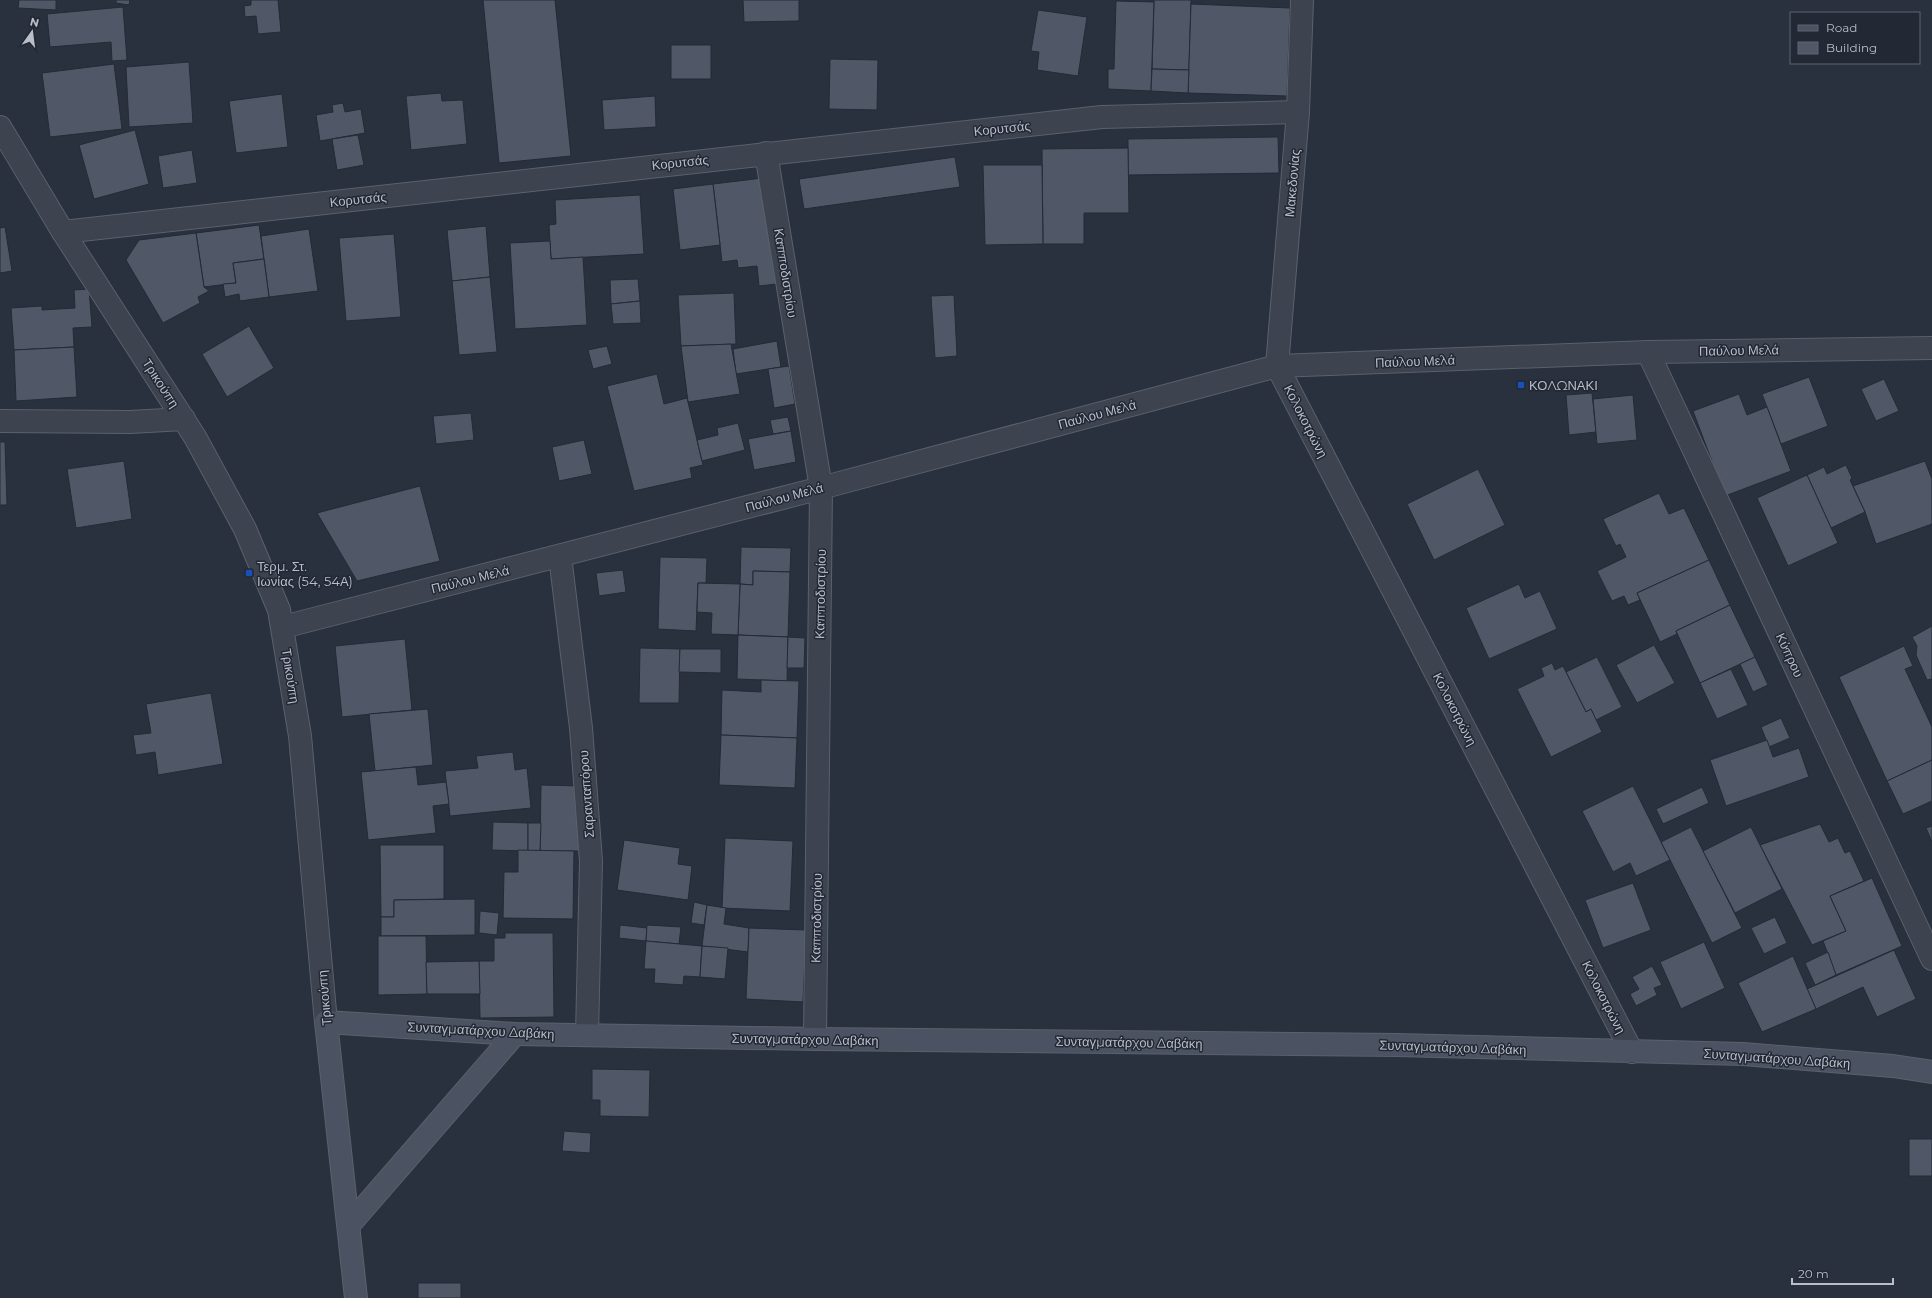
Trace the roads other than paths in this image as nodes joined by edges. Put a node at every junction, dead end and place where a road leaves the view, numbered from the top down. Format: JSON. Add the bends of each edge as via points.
{"nodes":[{"id":1,"x":1302,"y":0,"type":"edge"},
{"id":2,"x":1298,"y":112,"type":"junction"},
{"id":3,"x":0,"y":127,"type":"edge"},
{"id":4,"x":766,"y":153,"type":"junction"},
{"id":5,"x":63,"y":232,"type":"junction"},
{"id":6,"x":1932,"y":348,"type":"edge"},
{"id":7,"x":1648,"y":352,"type":"junction"},
{"id":8,"x":1277,"y":366,"type":"junction"},
{"id":9,"x":184,"y":419,"type":"junction"},
{"id":10,"x":0,"y":420,"type":"edge"},
{"id":11,"x":822,"y":488,"type":"junction"},
{"id":12,"x":560,"y":556,"type":"junction"},
{"id":13,"x":283,"y":627,"type":"junction"},
{"id":14,"x":1932,"y":959,"type":"edge"},
{"id":15,"x":326,"y":1022,"type":"junction"},
{"id":16,"x":515,"y":1034,"type":"junction"},
{"id":17,"x":586,"y":1035,"type":"junction"},
{"id":18,"x":815,"y":1039,"type":"junction"},
{"id":19,"x":1632,"y":1052,"type":"junction"},
{"id":20,"x":1932,"y":1072,"type":"edge"},
{"id":21,"x":349,"y":1225,"type":"junction"},
{"id":22,"x":356,"y":1298,"type":"edge"}],
"edges":[{"from":1,"to":2,"type":"street","name":"Μακεδονίας"},
{"from":2,"to":4,"type":"street","name":"Κορυτσάς","via":[[1102,117]]},
{"from":2,"to":8,"type":"street","name":"Μακεδονίας"},
{"from":3,"to":5,"type":"street","name":"Τρικούπη"},
{"from":4,"to":5,"type":"street","name":"Κορυτσάς"},
{"from":4,"to":11,"type":"street","name":"Καπποδιστρίου"},
{"from":5,"to":9,"type":"street","name":"Τρικούπη"},
{"from":6,"to":7,"type":"street","name":"Παύλου Μελά"},
{"from":7,"to":8,"type":"street","name":"Παύλου Μελά"},
{"from":7,"to":14,"type":"street","name":"Κύπρου"},
{"from":8,"to":11,"type":"street","name":"Παύλου Μελά"},
{"from":8,"to":19,"type":"street","name":"Κολοκοτρώνη"},
{"from":9,"to":10,"type":"street","via":[[130,422]]},
{"from":9,"to":13,"type":"street","name":"Τρικούπη","via":[[245,528],[279,610]]},
{"from":11,"to":12,"type":"street","name":"Παύλου Μελά"},
{"from":11,"to":18,"type":"street","name":"Καπποδιστρίου"},
{"from":12,"to":13,"type":"street","name":"Παύλου Μελά"},
{"from":12,"to":17,"type":"street","name":"Σαρανταπόρου","via":[[581,728],[591,861]]},
{"from":13,"to":15,"type":"street","name":"Τρικούπη","via":[[300,736]]},
{"from":15,"to":16,"type":"street","name":"Συνταγματάρχου Δαβάκη"},
{"from":15,"to":21,"type":"street","name":"Τρικούπη"},
{"from":16,"to":17,"type":"street","name":"Συνταγματάρχου Δαβάκη"},
{"from":16,"to":21,"type":"street"},
{"from":17,"to":18,"type":"street","name":"Συνταγματάρχου Δαβάκη"},
{"from":18,"to":19,"type":"street","name":"Συνταγματάρχου Δαβάκη","via":[[1397,1045]]},
{"from":19,"to":20,"type":"street","name":"Συνταγματάρχου Δαβάκη","via":[[1743,1054],[1893,1066]]},
{"from":21,"to":22,"type":"street","name":"Τρικούπη"}]}
